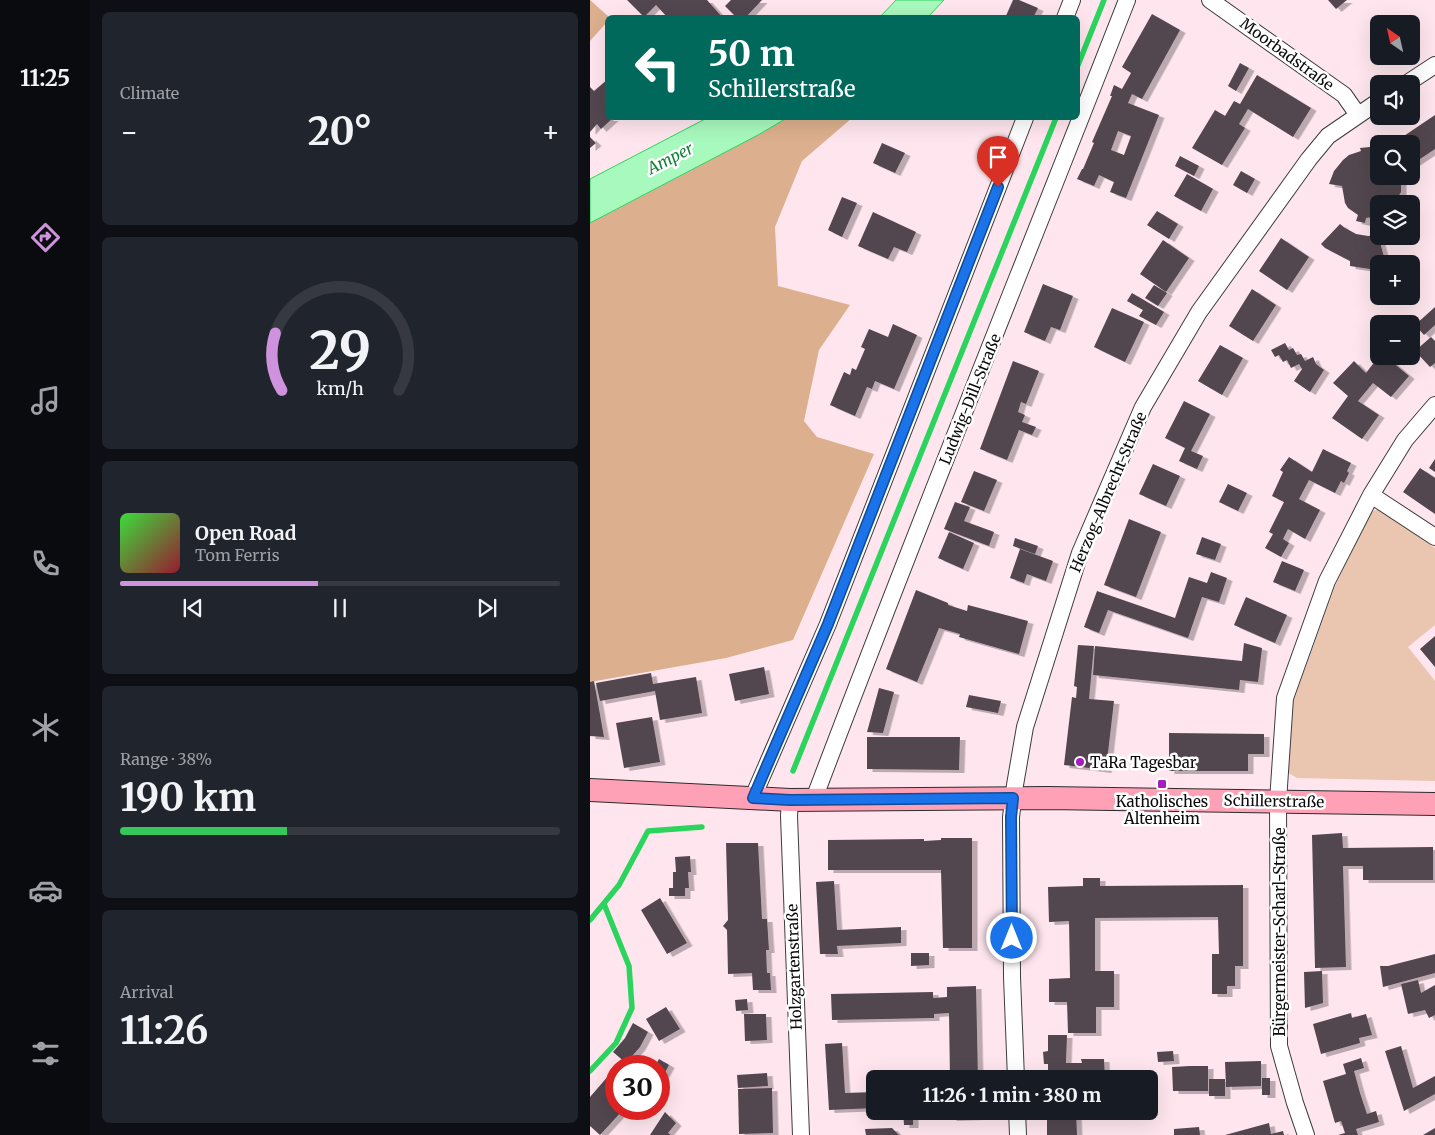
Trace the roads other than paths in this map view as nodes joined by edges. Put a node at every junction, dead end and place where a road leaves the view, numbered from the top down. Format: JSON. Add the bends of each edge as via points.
{"nodes":[{"id":1,"x":1072,"y":0,"type":"edge"},
{"id":2,"x":1128,"y":0,"type":"edge"},
{"id":3,"x":1210,"y":0,"type":"edge"},
{"id":4,"x":1066,"y":15,"type":"edge"},
{"id":5,"x":1435,"y":65,"type":"edge"},
{"id":6,"x":1420,"y":75,"type":"edge"},
{"id":7,"x":1370,"y":107,"type":"edge"},
{"id":8,"x":1358,"y":115,"type":"junction"},
{"id":9,"x":1024,"y":120,"type":"edge"},
{"id":10,"x":1435,"y":405,"type":"edge"},
{"id":11,"x":1370,"y":496,"type":"junction"},
{"id":12,"x":1435,"y":537,"type":"edge"},
{"id":13,"x":590,"y":790,"type":"edge"},
{"id":14,"x":753,"y":798,"type":"junction"},
{"id":15,"x":1013,"y":798,"type":"junction"},
{"id":16,"x":814,"y":799,"type":"junction"},
{"id":17,"x":790,"y":800,"type":"junction"},
{"id":18,"x":1278,"y":801,"type":"junction"},
{"id":19,"x":1435,"y":804,"type":"edge"},
{"id":20,"x":1016,"y":1070,"type":"edge"},
{"id":21,"x":1017,"y":1120,"type":"edge"},
{"id":22,"x":801,"y":1135,"type":"edge"},
{"id":23,"x":1018,"y":1135,"type":"edge"},
{"id":24,"x":1306,"y":1135,"type":"edge"}],
"edges":[{"from":1,"to":4,"type":"street"},
{"from":2,"to":16,"type":"street","name":"Ludwig-Dill-Straße","via":[[927,504]]},
{"from":3,"to":8,"type":"street","name":"Moorbadstraße","via":[[1344,95]]},
{"from":5,"to":6,"type":"street"},
{"from":7,"to":8,"type":"street","name":"Herzog-Albrecht-Straße"},
{"from":8,"to":15,"type":"street","name":"Herzog-Albrecht-Straße","via":[[1328,136],[1309,159],[1199,312],[1143,407],[1080,553],[1025,727]]},
{"from":9,"to":14,"type":"street","via":[[828,624]]},
{"from":10,"to":11,"type":"street","name":"Bürgermeister-Scharl-Straße","via":[[1405,440]]},
{"from":11,"to":12,"type":"street"},
{"from":11,"to":18,"type":"street","name":"Bürgermeister-Scharl-Straße","via":[[1327,582],[1285,698]]},
{"from":13,"to":14,"type":"street"},
{"from":14,"to":17,"type":"street","name":"Schillerstraße"},
{"from":15,"to":16,"type":"street","name":"Schillerstraße"},
{"from":15,"to":18,"type":"street","name":"Schillerstraße"},
{"from":15,"to":20,"type":"street","name":"Herzog-Albrecht-Straße","via":[[1012,977]]},
{"from":16,"to":17,"type":"street","name":"Schillerstraße"},
{"from":17,"to":22,"type":"street","name":"Holzgartenstraße"},
{"from":18,"to":19,"type":"street","name":"Schillerstraße"},
{"from":18,"to":24,"type":"street","name":"Bürgermeister-Scharl-Straße","via":[[1280,1046]]},
{"from":21,"to":23,"type":"street"}]}
